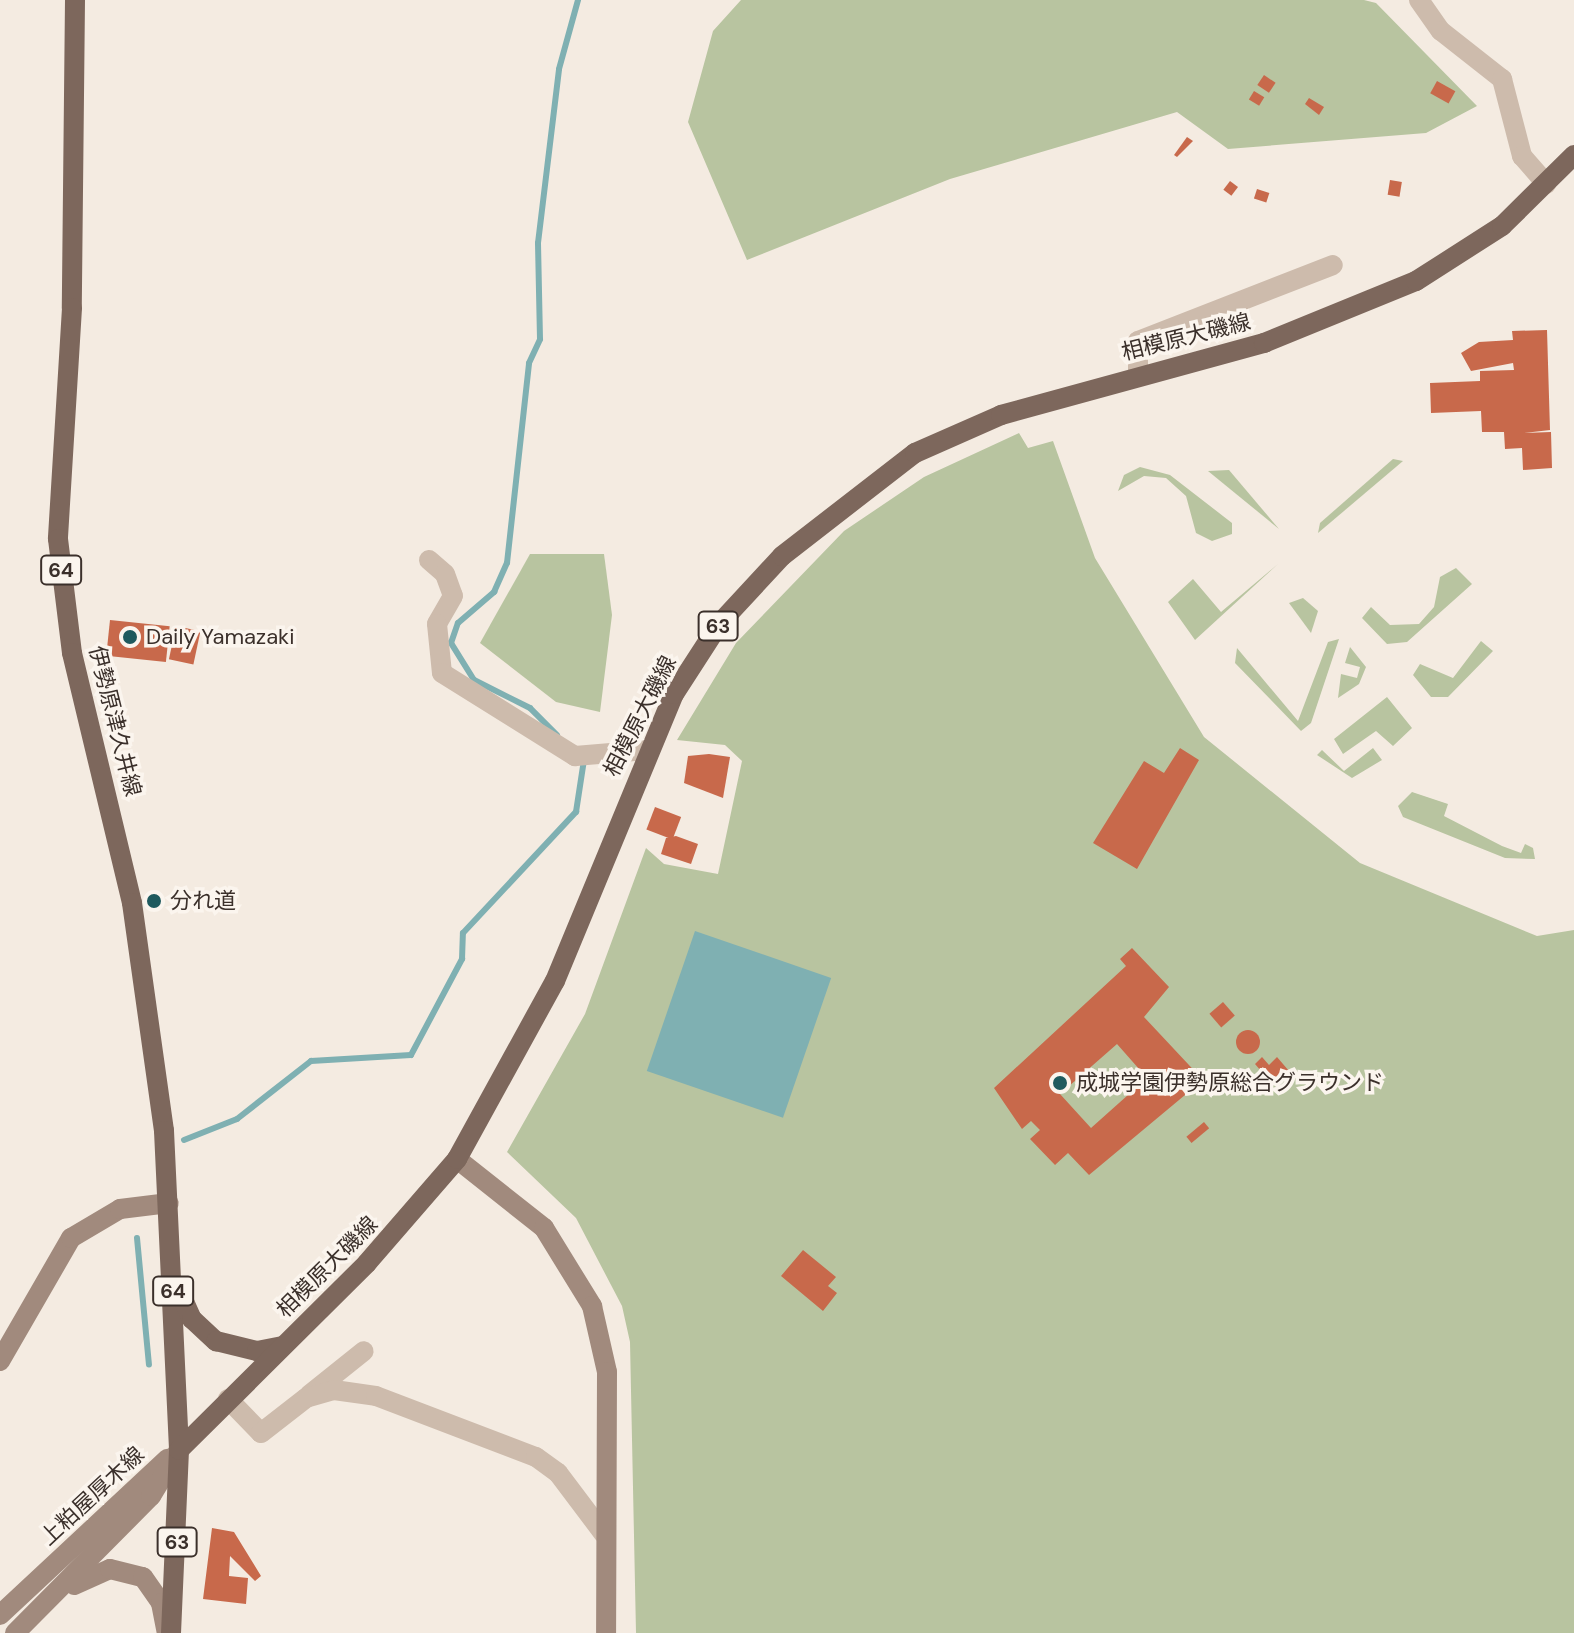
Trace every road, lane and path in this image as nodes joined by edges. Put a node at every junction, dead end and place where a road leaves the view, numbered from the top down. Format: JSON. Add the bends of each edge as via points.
{"nodes":[{"id":1,"x":75,"y":0,"type":"edge"},
{"id":2,"x":1419,"y":0,"type":"edge"},
{"id":3,"x":1574,"y":155,"type":"edge"},
{"id":4,"x":1546,"y":184,"type":"junction"},
{"id":5,"x":1333,"y":265,"type":"dead end"},
{"id":6,"x":1138,"y":372,"type":"junction"},
{"id":7,"x":429,"y":560,"type":"dead end"},
{"id":8,"x":647,"y":750,"type":"junction"},
{"id":9,"x":457,"y":1159,"type":"junction"},
{"id":10,"x":169,"y":1203,"type":"junction"},
{"id":11,"x":173,"y":1277,"type":"junction"},
{"id":12,"x":283,"y":1346,"type":"junction"},
{"id":13,"x":364,"y":1351,"type":"dead end"},
{"id":14,"x":0,"y":1361,"type":"edge"},
{"id":15,"x":306,"y":1398,"type":"junction"},
{"id":16,"x":228,"y":1399,"type":"junction"},
{"id":17,"x":179,"y":1450,"type":"junction"},
{"id":18,"x":604,"y":1534,"type":"junction"},
{"id":19,"x":60,"y":1593,"type":"junction"},
{"id":20,"x":0,"y":1615,"type":"edge"},
{"id":21,"x":15,"y":1633,"type":"edge"},
{"id":22,"x":169,"y":1633,"type":"edge"},
{"id":23,"x":606,"y":1633,"type":"edge"}],
"edges":[{"from":1,"to":10,"type":"main road","name":"伊勢原津久井線","number":"64","via":[[72,308],[58,539],[72,653],[132,903]]},
{"from":2,"to":4,"type":"street","via":[[1441,31],[1502,79],[1522,156]]},
{"from":3,"to":4,"type":"main road","name":"相模原大磯線","number":"63"},
{"from":4,"to":6,"type":"main road","name":"相模原大磯線","number":"63","via":[[1477,244],[1347,315]]},
{"from":5,"to":6,"type":"street","via":[[1138,341]]},
{"from":6,"to":8,"type":"main road","name":"相模原大磯線","number":"63","via":[[1001,415],[915,453],[846,500],[720,623]]},
{"from":7,"to":8,"type":"street","via":[[445,574],[453,596],[437,624],[442,673],[575,756]]},
{"from":8,"to":9,"type":"main road","name":"相模原大磯線","number":"63","via":[[555,981]]},
{"from":9,"to":12,"type":"main road","name":"相模原大磯線","number":"63"},
{"from":9,"to":18,"type":"street","via":[[544,1228],[592,1306],[607,1372]]},
{"from":10,"to":11,"type":"main road","name":"伊勢原津久井線","number":"64"},
{"from":10,"to":14,"type":"street","via":[[120,1209],[71,1238]]},
{"from":11,"to":12,"type":"main road","via":[[192,1319],[216,1341],[257,1351]]},
{"from":11,"to":17,"type":"main road","name":"伊勢原津久井線","number":"64"},
{"from":12,"to":16,"type":"main road","name":"相模原大磯線","number":"63"},
{"from":13,"to":15,"type":"street"},
{"from":15,"to":16,"type":"street","via":[[261,1433]]},
{"from":15,"to":18,"type":"street","via":[[352,1390],[536,1457],[558,1473]]},
{"from":16,"to":17,"type":"main road","name":"相模原大磯線","number":"63"},
{"from":17,"to":19,"type":"street","name":"上粕屋厚木線","via":[[151,1496]]},
{"from":17,"to":20,"type":"street","name":"上粕屋厚木線"},
{"from":17,"to":22,"type":"main road","number":"63"},
{"from":18,"to":23,"type":"street"},
{"from":19,"to":21,"type":"street","name":"上粕屋厚木線"},
{"from":19,"to":22,"type":"street","via":[[110,1569],[143,1577],[161,1603]]}]}
